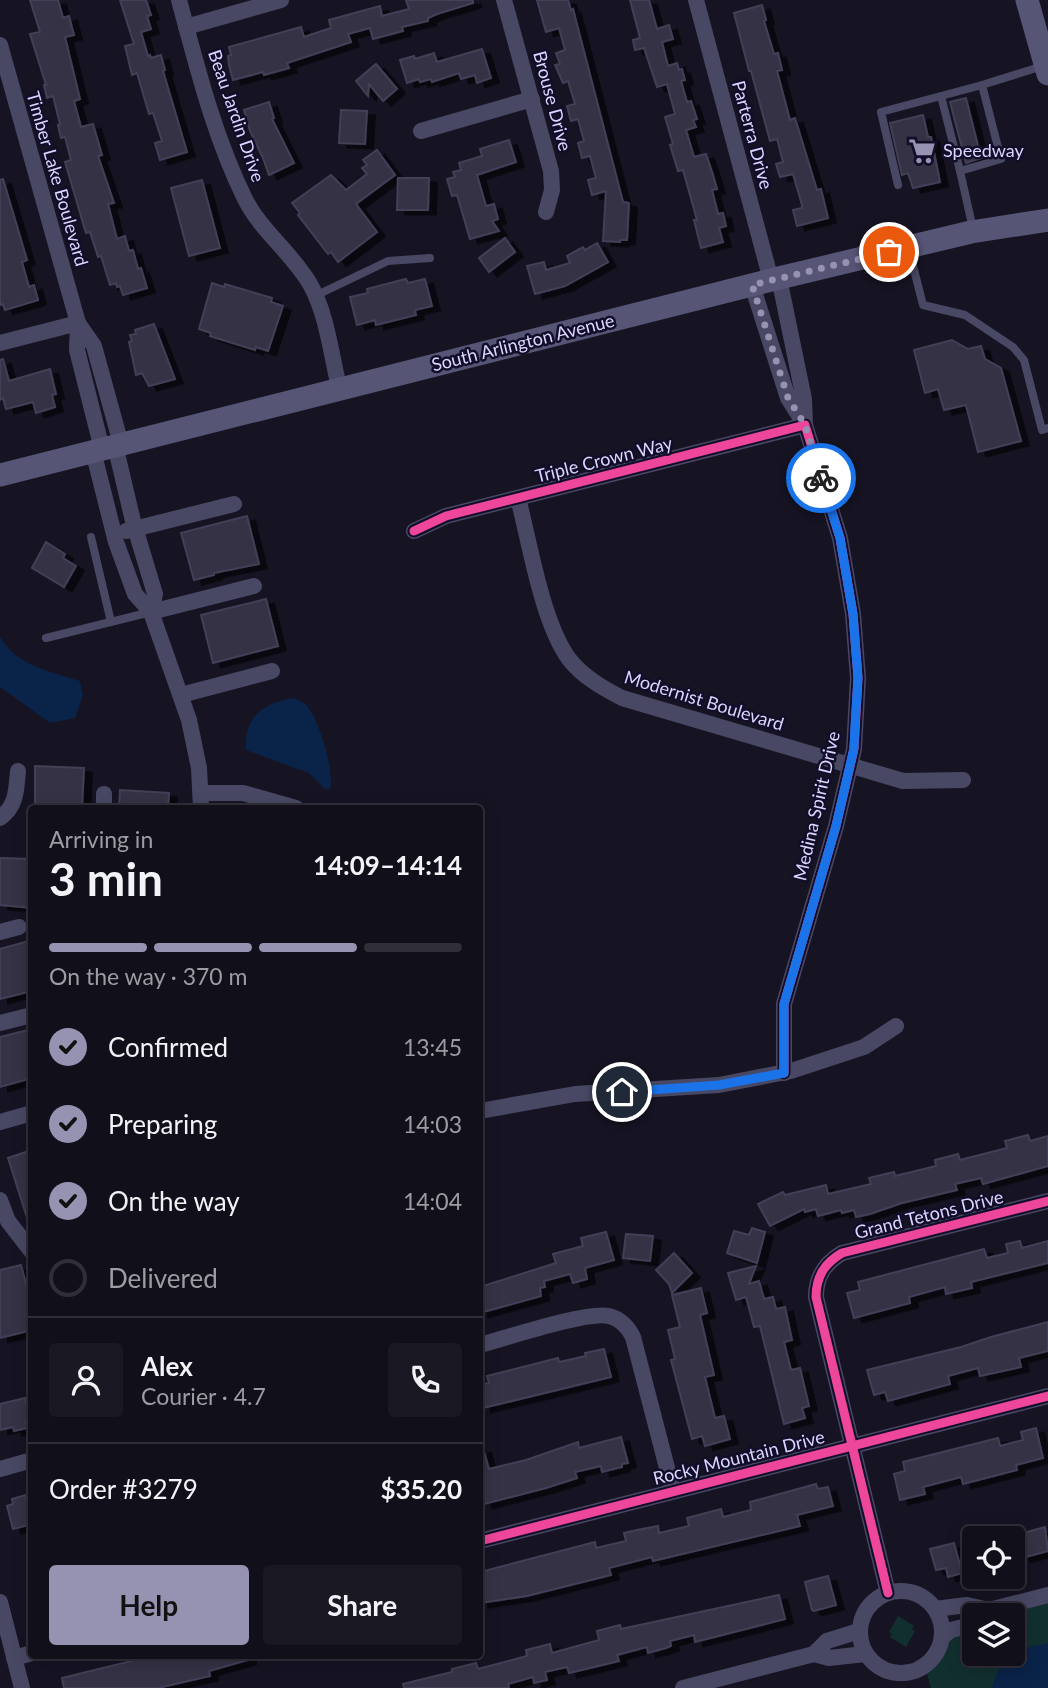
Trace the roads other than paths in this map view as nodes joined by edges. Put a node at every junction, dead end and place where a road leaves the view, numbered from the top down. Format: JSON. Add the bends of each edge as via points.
{"nodes":[{"id":1,"x":178,"y":0,"type":"edge"},
{"id":2,"x":281,"y":0,"type":"edge"},
{"id":3,"x":504,"y":0,"type":"edge"},
{"id":4,"x":695,"y":0,"type":"edge"},
{"id":5,"x":1027,"y":0,"type":"edge"},
{"id":6,"x":186,"y":27,"type":"junction"},
{"id":7,"x":1044,"y":41,"type":"edge"},
{"id":8,"x":0,"y":45,"type":"edge"},
{"id":9,"x":1047,"y":70,"type":"edge"},
{"id":10,"x":982,"y":85,"type":"junction"},
{"id":11,"x":941,"y":96,"type":"junction"},
{"id":12,"x":532,"y":99,"type":"junction"},
{"id":13,"x":421,"y":131,"type":"dead end"},
{"id":14,"x":960,"y":171,"type":"junction"},
{"id":15,"x":898,"y":185,"type":"dead end"},
{"id":16,"x":546,"y":212,"type":"dead end"},
{"id":17,"x":1048,"y":220,"type":"edge"},
{"id":18,"x":974,"y":231,"type":"junction"},
{"id":19,"x":908,"y":247,"type":"junction"},
{"id":20,"x":430,"y":258,"type":"dead end"},
{"id":21,"x":767,"y":281,"type":"junction"},
{"id":22,"x":315,"y":296,"type":"junction"},
{"id":23,"x":78,"y":323,"type":"junction"},
{"id":24,"x":0,"y":343,"type":"edge"},
{"id":25,"x":339,"y":387,"type":"junction"},
{"id":26,"x":805,"y":425,"type":"junction"},
{"id":27,"x":1048,"y":428,"type":"edge"},
{"id":28,"x":108,"y":447,"type":"junction"},
{"id":29,"x":0,"y":475,"type":"edge"},
{"id":30,"x":518,"y":498,"type":"junction"},
{"id":31,"x":234,"y":504,"type":"dead end"},
{"id":32,"x":135,"y":529,"type":"junction"},
{"id":33,"x":414,"y":531,"type":"dead end"},
{"id":34,"x":114,"y":534,"type":"junction"},
{"id":35,"x":91,"y":537,"type":"dead end"},
{"id":36,"x":254,"y":586,"type":"dead end"},
{"id":37,"x":151,"y":612,"type":"junction"},
{"id":38,"x":111,"y":622,"type":"junction"},
{"id":39,"x":46,"y":638,"type":"dead end"},
{"id":40,"x":272,"y":671,"type":"dead end"},
{"id":41,"x":181,"y":695,"type":"junction"},
{"id":42,"x":850,"y":765,"type":"junction"},
{"id":43,"x":18,"y":772,"type":"dead end"},
{"id":44,"x":963,"y":780,"type":"dead end"},
{"id":45,"x":201,"y":801,"type":"edge"},
{"id":46,"x":285,"y":805,"type":"edge"},
{"id":47,"x":0,"y":818,"type":"edge"},
{"id":48,"x":19,"y":927,"type":"dead end"},
{"id":49,"x":0,"y":932,"type":"edge"},
{"id":50,"x":28,"y":1016,"type":"edge"},
{"id":51,"x":0,"y":1023,"type":"edge"},
{"id":52,"x":896,"y":1026,"type":"dead end"},
{"id":53,"x":784,"y":1073,"type":"junction"},
{"id":54,"x":483,"y":1110,"type":"edge"},
{"id":55,"x":28,"y":1114,"type":"edge"},
{"id":56,"x":0,"y":1122,"type":"edge"},
{"id":57,"x":0,"y":1200,"type":"edge"},
{"id":58,"x":1048,"y":1201,"type":"edge"},
{"id":59,"x":28,"y":1247,"type":"edge"},
{"id":60,"x":483,"y":1344,"type":"edge"},
{"id":61,"x":1048,"y":1396,"type":"edge"},
{"id":62,"x":853,"y":1445,"type":"junction"},
{"id":63,"x":28,"y":1461,"type":"edge"},
{"id":64,"x":0,"y":1469,"type":"edge"},
{"id":65,"x":673,"y":1491,"type":"junction"},
{"id":66,"x":483,"y":1540,"type":"edge"},
{"id":67,"x":888,"y":1593,"type":"junction"},
{"id":68,"x":1048,"y":1595,"type":"edge"},
{"id":69,"x":0,"y":1602,"type":"edge"},
{"id":70,"x":1020,"y":1603,"type":"edge"},
{"id":71,"x":962,"y":1606,"type":"edge"},
{"id":72,"x":935,"y":1609,"type":"junction"},
{"id":73,"x":962,"y":1627,"type":"edge"},
{"id":74,"x":859,"y":1631,"type":"junction"},
{"id":75,"x":942,"y":1637,"type":"junction"},
{"id":76,"x":28,"y":1654,"type":"edge"},
{"id":77,"x":814,"y":1654,"type":"junction"},
{"id":78,"x":865,"y":1654,"type":"junction"},
{"id":79,"x":14,"y":1658,"type":"junction"},
{"id":80,"x":912,"y":1681,"type":"edge"},
{"id":81,"x":22,"y":1688,"type":"edge"},
{"id":82,"x":683,"y":1688,"type":"edge"}],
"edges":[{"from":1,"to":6,"type":"street","name":"Beau Jardin Drive"},
{"from":2,"to":6,"type":"street"},
{"from":3,"to":12,"type":"street","name":"Brouse Drive"},
{"from":4,"to":21,"type":"street","name":"Parterra Drive"},
{"from":5,"to":7,"type":"main road"},
{"from":6,"to":22,"type":"street","name":"Beau Jardin Drive","via":[[212,116],[244,197]]},
{"from":7,"to":9,"type":"main road"},
{"from":8,"to":23,"type":"street","name":"Timber Lake Boulevard"},
{"from":9,"to":10,"type":"lane"},
{"from":10,"to":11,"type":"lane"},
{"from":10,"to":14,"type":"lane","via":[[1001,159]]},
{"from":11,"to":14,"type":"lane"},
{"from":11,"to":15,"type":"lane","via":[[881,112]]},
{"from":12,"to":13,"type":"street"},
{"from":12,"to":16,"type":"street","name":"Brouse Drive","via":[[551,171]]},
{"from":14,"to":18,"type":"lane"},
{"from":17,"to":18,"type":"main road","name":"South Arlington Avenue"},
{"from":18,"to":19,"type":"main road","name":"South Arlington Avenue"},
{"from":19,"to":21,"type":"main road","name":"South Arlington Avenue"},
{"from":19,"to":27,"type":"lane","via":[[923,305],[965,315],[1013,347],[1024,360],[1042,430]]},
{"from":20,"to":22,"type":"lane","via":[[388,261]]},
{"from":21,"to":25,"type":"main road","name":"South Arlington Avenue"},
{"from":21,"to":26,"type":"street","name":"Medina Spirit Drive","via":[[804,399]]},
{"from":21,"to":26,"type":"street","name":"Medina Spirit Drive","via":[[788,398]]},
{"from":22,"to":25,"type":"street","name":"Beau Jardin Drive"},
{"from":23,"to":24,"type":"street"},
{"from":23,"to":28,"type":"street","name":"Timber Lake Boulevard","via":[[94,346]]},
{"from":25,"to":28,"type":"main road","name":"South Arlington Avenue"},
{"from":26,"to":30,"type":"street","name":"Triple Crown Way"},
{"from":26,"to":42,"type":"street","name":"Medina Spirit Drive","via":[[840,538],[853,614],[858,678]]},
{"from":28,"to":29,"type":"main road","name":"South Arlington Avenue"},
{"from":28,"to":32,"type":"street","name":"Timber Lake Boulevard"},
{"from":28,"to":34,"type":"street","name":"Timber Lake Boulevard"},
{"from":30,"to":33,"type":"street","name":"Triple Crown Way","via":[[446,516]]},
{"from":30,"to":42,"type":"street","name":"Modernist Boulevard","via":[[552,629],[570,660],[595,683],[622,698]]},
{"from":31,"to":32,"type":"street"},
{"from":32,"to":34,"type":"street"},
{"from":32,"to":37,"type":"street","name":"Timber Lake Boulevard","via":[[155,594]]},
{"from":34,"to":37,"type":"street","name":"Timber Lake Boulevard","via":[[135,594]]},
{"from":35,"to":38,"type":"lane"},
{"from":36,"to":37,"type":"street"},
{"from":37,"to":38,"type":"lane"},
{"from":37,"to":41,"type":"street"},
{"from":38,"to":39,"type":"lane"},
{"from":40,"to":41,"type":"street"},
{"from":41,"to":45,"type":"street","via":[[197,755]]},
{"from":42,"to":44,"type":"street","name":"Modernist Boulevard","via":[[903,781]]},
{"from":42,"to":53,"type":"street","name":"Medina Spirit Drive","via":[[784,1004]]},
{"from":43,"to":47,"type":"street","via":[[16,799]]},
{"from":45,"to":46,"type":"street","via":[[243,793]]},
{"from":48,"to":49,"type":"street"},
{"from":50,"to":51,"type":"street"},
{"from":52,"to":53,"type":"street","via":[[864,1047]]},
{"from":53,"to":54,"type":"street","via":[[719,1085],[575,1094]]},
{"from":55,"to":56,"type":"street"},
{"from":57,"to":59,"type":"street","via":[[8,1221]]},
{"from":58,"to":62,"type":"street","name":"Grand Tetons Drive","via":[[842,1253],[823,1269],[816,1297]]},
{"from":60,"to":65,"type":"street","via":[[598,1315],[620,1320],[633,1337]]},
{"from":61,"to":62,"type":"street","name":"Rocky Mountain Drive"},
{"from":62,"to":65,"type":"street","name":"Rocky Mountain Drive"},
{"from":62,"to":67,"type":"street"},
{"from":63,"to":64,"type":"street"},
{"from":65,"to":66,"type":"street","name":"Rocky Mountain Drive"},
{"from":67,"to":72,"type":"street","via":[[910,1592]]},
{"from":67,"to":74,"type":"street","via":[[867,1608]]},
{"from":68,"to":70,"type":"street"},
{"from":69,"to":79,"type":"street"},
{"from":71,"to":72,"type":"street"},
{"from":72,"to":75,"type":"street"},
{"from":73,"to":75,"type":"street"},
{"from":74,"to":77,"type":"street","via":[[827,1641]]},
{"from":74,"to":78,"type":"street"},
{"from":75,"to":80,"type":"street","via":[[932,1660]]},
{"from":76,"to":79,"type":"street"},
{"from":77,"to":78,"type":"street","via":[[829,1658]]},
{"from":77,"to":82,"type":"street"},
{"from":78,"to":80,"type":"street","via":[[883,1670]]},
{"from":79,"to":81,"type":"street"}]}
